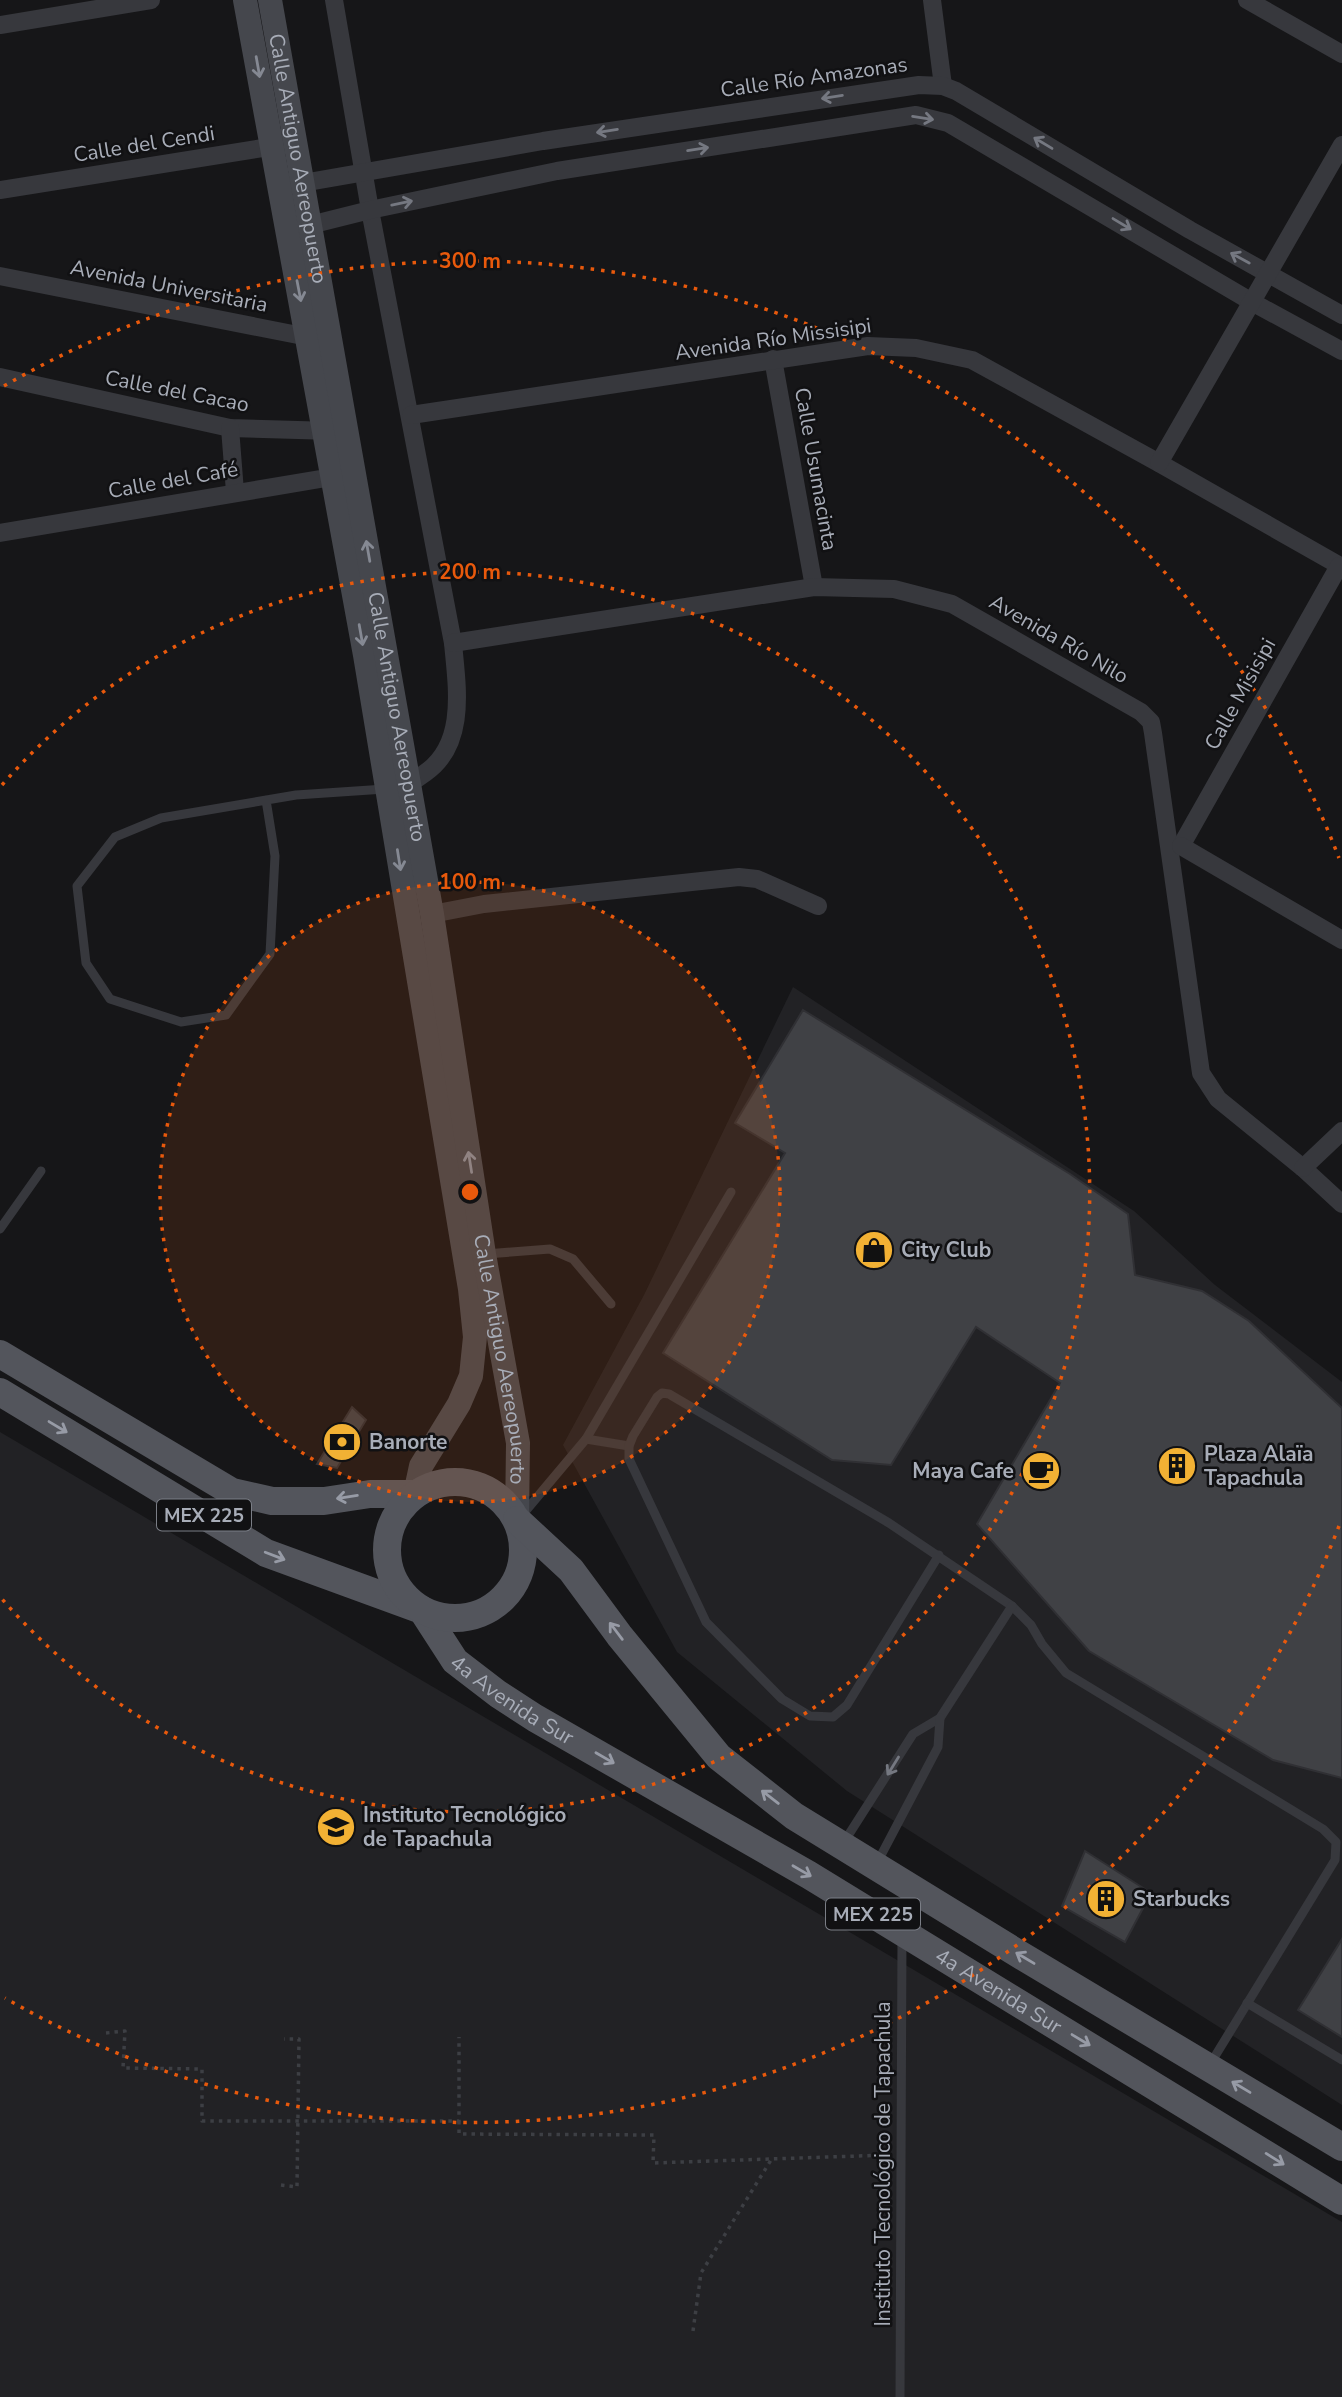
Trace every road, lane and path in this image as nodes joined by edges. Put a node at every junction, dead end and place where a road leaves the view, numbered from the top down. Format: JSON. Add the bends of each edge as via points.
{"nodes":[{"id":1,"x":152,"y":0,"type":"edge"},
{"id":2,"x":245,"y":0,"type":"edge"},
{"id":3,"x":270,"y":0,"type":"edge"},
{"id":4,"x":334,"y":0,"type":"edge"},
{"id":5,"x":932,"y":0,"type":"edge"},
{"id":6,"x":1254,"y":2,"type":"edge"},
{"id":7,"x":0,"y":25,"type":"edge"},
{"id":8,"x":1342,"y":54,"type":"edge"},
{"id":9,"x":943,"y":86,"type":"junction"},
{"id":10,"x":284,"y":145,"type":"junction"},
{"id":11,"x":1342,"y":145,"type":"edge"},
{"id":12,"x":364,"y":171,"type":"junction"},
{"id":13,"x":292,"y":185,"type":"junction"},
{"id":14,"x":0,"y":190,"type":"edge"},
{"id":15,"x":370,"y":210,"type":"junction"},
{"id":16,"x":299,"y":228,"type":"junction"},
{"id":17,"x":1269,"y":274,"type":"junction"},
{"id":18,"x":0,"y":276,"type":"edge"},
{"id":19,"x":1252,"y":302,"type":"junction"},
{"id":20,"x":1342,"y":315,"type":"edge"},
{"id":21,"x":319,"y":335,"type":"junction"},
{"id":22,"x":1342,"y":351,"type":"edge"},
{"id":23,"x":774,"y":359,"type":"junction"},
{"id":24,"x":0,"y":377,"type":"edge"},
{"id":25,"x":411,"y":415,"type":"junction"},
{"id":26,"x":230,"y":428,"type":"junction"},
{"id":27,"x":336,"y":430,"type":"junction"},
{"id":28,"x":1159,"y":463,"type":"junction"},
{"id":29,"x":344,"y":475,"type":"junction"},
{"id":30,"x":235,"y":492,"type":"junction"},
{"id":31,"x":0,"y":533,"type":"edge"},
{"id":32,"x":1341,"y":566,"type":"edge"},
{"id":33,"x":814,"y":587,"type":"junction"},
{"id":34,"x":453,"y":643,"type":"junction"},
{"id":35,"x":398,"y":787,"type":"junction"},
{"id":36,"x":266,"y":800,"type":"junction"},
{"id":37,"x":1174,"y":847,"type":"junction"},
{"id":38,"x":818,"y":906,"type":"dead end"},
{"id":39,"x":432,"y":914,"type":"junction"},
{"id":40,"x":1342,"y":940,"type":"edge"},
{"id":41,"x":1342,"y":1130,"type":"edge"},
{"id":42,"x":1303,"y":1167,"type":"junction"},
{"id":43,"x":41,"y":1171,"type":"dead end"},
{"id":44,"x":731,"y":1192,"type":"dead end"},
{"id":45,"x":1342,"y":1204,"type":"edge"},
{"id":46,"x":0,"y":1229,"type":"edge"},
{"id":47,"x":484,"y":1254,"type":"junction"},
{"id":48,"x":611,"y":1304,"type":"dead end"},
{"id":49,"x":0,"y":1354,"type":"edge"},
{"id":50,"x":0,"y":1392,"type":"edge"},
{"id":51,"x":586,"y":1439,"type":"junction"},
{"id":52,"x":629,"y":1446,"type":"junction"},
{"id":53,"x":415,"y":1494,"type":"junction"},
{"id":54,"x":517,"y":1520,"type":"junction"},
{"id":55,"x":939,"y":1555,"type":"junction"},
{"id":56,"x":1012,"y":1606,"type":"junction"},
{"id":57,"x":422,"y":1610,"type":"junction"},
{"id":58,"x":940,"y":1718,"type":"junction"},
{"id":59,"x":842,"y":1847,"type":"junction"},
{"id":60,"x":876,"y":1866,"type":"junction"},
{"id":61,"x":901,"y":1932,"type":"junction"},
{"id":62,"x":1247,"y":2003,"type":"junction"},
{"id":63,"x":106,"y":2033,"type":"dead end"},
{"id":64,"x":459,"y":2037,"type":"dead end"},
{"id":65,"x":284,"y":2039,"type":"dead end"},
{"id":66,"x":1342,"y":2060,"type":"edge"},
{"id":67,"x":1208,"y":2067,"type":"junction"},
{"id":68,"x":297,"y":2121,"type":"junction"},
{"id":69,"x":459,"y":2121,"type":"junction"},
{"id":70,"x":1342,"y":2147,"type":"edge"},
{"id":71,"x":900,"y":2154,"type":"junction"},
{"id":72,"x":771,"y":2160,"type":"junction"},
{"id":73,"x":281,"y":2185,"type":"dead end"},
{"id":74,"x":1342,"y":2201,"type":"edge"},
{"id":75,"x":693,"y":2331,"type":"dead end"},
{"id":76,"x":900,"y":2397,"type":"edge"}],
"edges":[{"from":1,"to":7,"type":"street"},
{"from":2,"to":10,"type":"main road","name":"Calle Antiguo Aereopuerto","one_way":true},
{"from":3,"to":10,"type":"main road","name":"Calle Antiguo Aereopuerto"},
{"from":4,"to":12,"type":"street"},
{"from":5,"to":9,"type":"street"},
{"from":6,"to":8,"type":"street"},
{"from":9,"to":12,"type":"street","name":"Calle Río Amazonas","one_way":true,"via":[[905,86]]},
{"from":17,"to":9,"type":"street","name":"Calle Río Amazonas","one_way":true},
{"from":10,"to":13,"type":"main road","name":"Calle Antiguo Aereopuerto"},
{"from":10,"to":14,"type":"street","name":"Calle del Cendi"},
{"from":11,"to":17,"type":"street"},
{"from":12,"to":13,"type":"street","name":"Calle Río Amazonas"},
{"from":12,"to":15,"type":"street"},
{"from":13,"to":16,"type":"main road","name":"Calle Antiguo Aereopuerto"},
{"from":15,"to":16,"type":"street"},
{"from":15,"to":19,"type":"street","one_way":true,"via":[[557,171],[916,115],[948,123]]},
{"from":15,"to":25,"type":"street"},
{"from":16,"to":21,"type":"main road","name":"Calle Antiguo Aereopuerto"},
{"from":17,"to":19,"type":"street"},
{"from":17,"to":20,"type":"street","name":"Calle Río Amazonas"},
{"from":18,"to":21,"type":"street","name":"Avenida Universitaria"},
{"from":19,"to":22,"type":"street"},
{"from":19,"to":28,"type":"street"},
{"from":21,"to":27,"type":"main road","name":"Calle Antiguo Aereopuerto"},
{"from":23,"to":25,"type":"street","name":"Avenida Río Missisipi"},
{"from":23,"to":28,"type":"street","name":"Avenida Río Missisipi","via":[[868,346],[916,348],[972,360]]},
{"from":23,"to":33,"type":"street","name":"Calle Usumacinta"},
{"from":24,"to":26,"type":"street","name":"Calle del Cacao"},
{"from":25,"to":34,"type":"street"},
{"from":26,"to":27,"type":"street","name":"Calle del Cacao"},
{"from":26,"to":30,"type":"street"},
{"from":27,"to":29,"type":"main road","name":"Calle Antiguo Aereopuerto"},
{"from":28,"to":32,"type":"street","name":"Avenida Río Missisipi"},
{"from":29,"to":30,"type":"street","name":"Calle del Café"},
{"from":29,"to":35,"type":"main road","name":"Calle Antiguo Aereopuerto"},
{"from":30,"to":31,"type":"street","name":"Calle del Café"},
{"from":32,"to":37,"type":"street","name":"Calle Misisipi"},
{"from":33,"to":34,"type":"street","name":"Avenida Río Nilo"},
{"from":33,"to":37,"type":"street","name":"Avenida Río Nilo","via":[[894,589],[952,604],[1141,712],[1151,722]]},
{"from":34,"to":35,"type":"street","via":[[458,694],[455,729],[437,765]]},
{"from":35,"to":36,"type":"lane"},
{"from":35,"to":39,"type":"main road","name":"Calle Antiguo Aereopuerto"},
{"from":35,"to":53,"type":"main road","name":"Calle Antiguo Aereopuerto","one_way":true,"via":[[475,1337],[471,1376],[421,1466]]},
{"from":36,"to":36,"type":"lane","via":[[162,818],[115,837],[76,886],[86,963],[110,999],[181,1023],[226,1015],[270,954],[275,856]]},
{"from":37,"to":40,"type":"street"},
{"from":37,"to":42,"type":"street","name":"Avenida Río Nilo","via":[[1201,1073],[1218,1098]]},
{"from":38,"to":39,"type":"street","via":[[757,878],[739,877],[484,904]]},
{"from":47,"to":39,"type":"main road","name":"Calle Antiguo Aereopuerto","one_way":true},
{"from":41,"to":42,"type":"street"},
{"from":42,"to":45,"type":"street","name":"Avenida Río Nilo"},
{"from":43,"to":46,"type":"lane"},
{"from":44,"to":51,"type":"lane"},
{"from":47,"to":48,"type":"lane","via":[[550,1249],[573,1259]]},
{"from":47,"to":54,"type":"main road","name":"Calle Antiguo Aereopuerto","via":[[518,1443]]},
{"from":53,"to":49,"type":"main road","number":"MEX 225","one_way":true,"via":[[272,1501],[232,1492]]},
{"from":50,"to":57,"type":"main road","number":"MEX 225","one_way":true,"via":[[266,1552]]},
{"from":51,"to":52,"type":"lane"},
{"from":51,"to":54,"type":"lane"},
{"from":52,"to":55,"type":"lane","via":[[657,1397],[669,1394]]},
{"from":52,"to":55,"type":"lane","via":[[629,1459],[706,1622],[782,1699],[810,1716],[833,1717],[847,1705]]},
{"from":53,"to":54,"type":"main road","via":[[436,1484],[460,1481],[483,1487],[503,1501]]},
{"from":53,"to":57,"type":"main road","via":[[389,1531],[387,1554],[392,1576],[404,1596]]},
{"from":54,"to":57,"type":"main road","via":[[523,1541],[522,1563],[502,1600],[463,1618]]},
{"from":59,"to":54,"type":"main road","name":"4a Avenida Sur","number":"MEX 225","one_way":true,"via":[[719,1757],[571,1570]]},
{"from":55,"to":56,"type":"lane"},
{"from":56,"to":58,"type":"lane"},
{"from":56,"to":62,"type":"lane","via":[[1066,1673],[1323,1829],[1336,1842],[1335,1860]]},
{"from":57,"to":61,"type":"main road","name":"4a Avenida Sur","number":"MEX 225","one_way":true,"via":[[455,1661],[498,1694]]},
{"from":58,"to":59,"type":"lane","one_way":true,"via":[[913,1734]]},
{"from":58,"to":60,"type":"lane","via":[[938,1747]]},
{"from":59,"to":60,"type":"main road","name":"4a Avenida Sur","number":"MEX 225"},
{"from":67,"to":60,"type":"main road","name":"4a Avenida Sur","number":"MEX 225","one_way":true},
{"from":61,"to":71,"type":"lane","name":"Instituto Tecnológico de Tapachula"},
{"from":61,"to":74,"type":"main road","name":"4a Avenida Sur","number":"MEX 225","one_way":true},
{"from":62,"to":66,"type":"lane"},
{"from":62,"to":67,"type":"lane"},
{"from":63,"to":68,"type":"path","via":[[125,2031],[122,2068],[202,2069],[202,2121]]},
{"from":64,"to":69,"type":"path"},
{"from":65,"to":68,"type":"path","via":[[299,2039]]},
{"from":70,"to":67,"type":"main road","name":"4a Avenida Sur","number":"MEX 225","one_way":true},
{"from":68,"to":69,"type":"path"},
{"from":68,"to":73,"type":"path","via":[[297,2187]]},
{"from":69,"to":72,"type":"path","via":[[459,2134],[654,2135],[653,2163]]},
{"from":71,"to":72,"type":"path"},
{"from":71,"to":76,"type":"lane","name":"Instituto Tecnológico de Tapachula"},
{"from":72,"to":75,"type":"path","via":[[701,2273]]}]}
